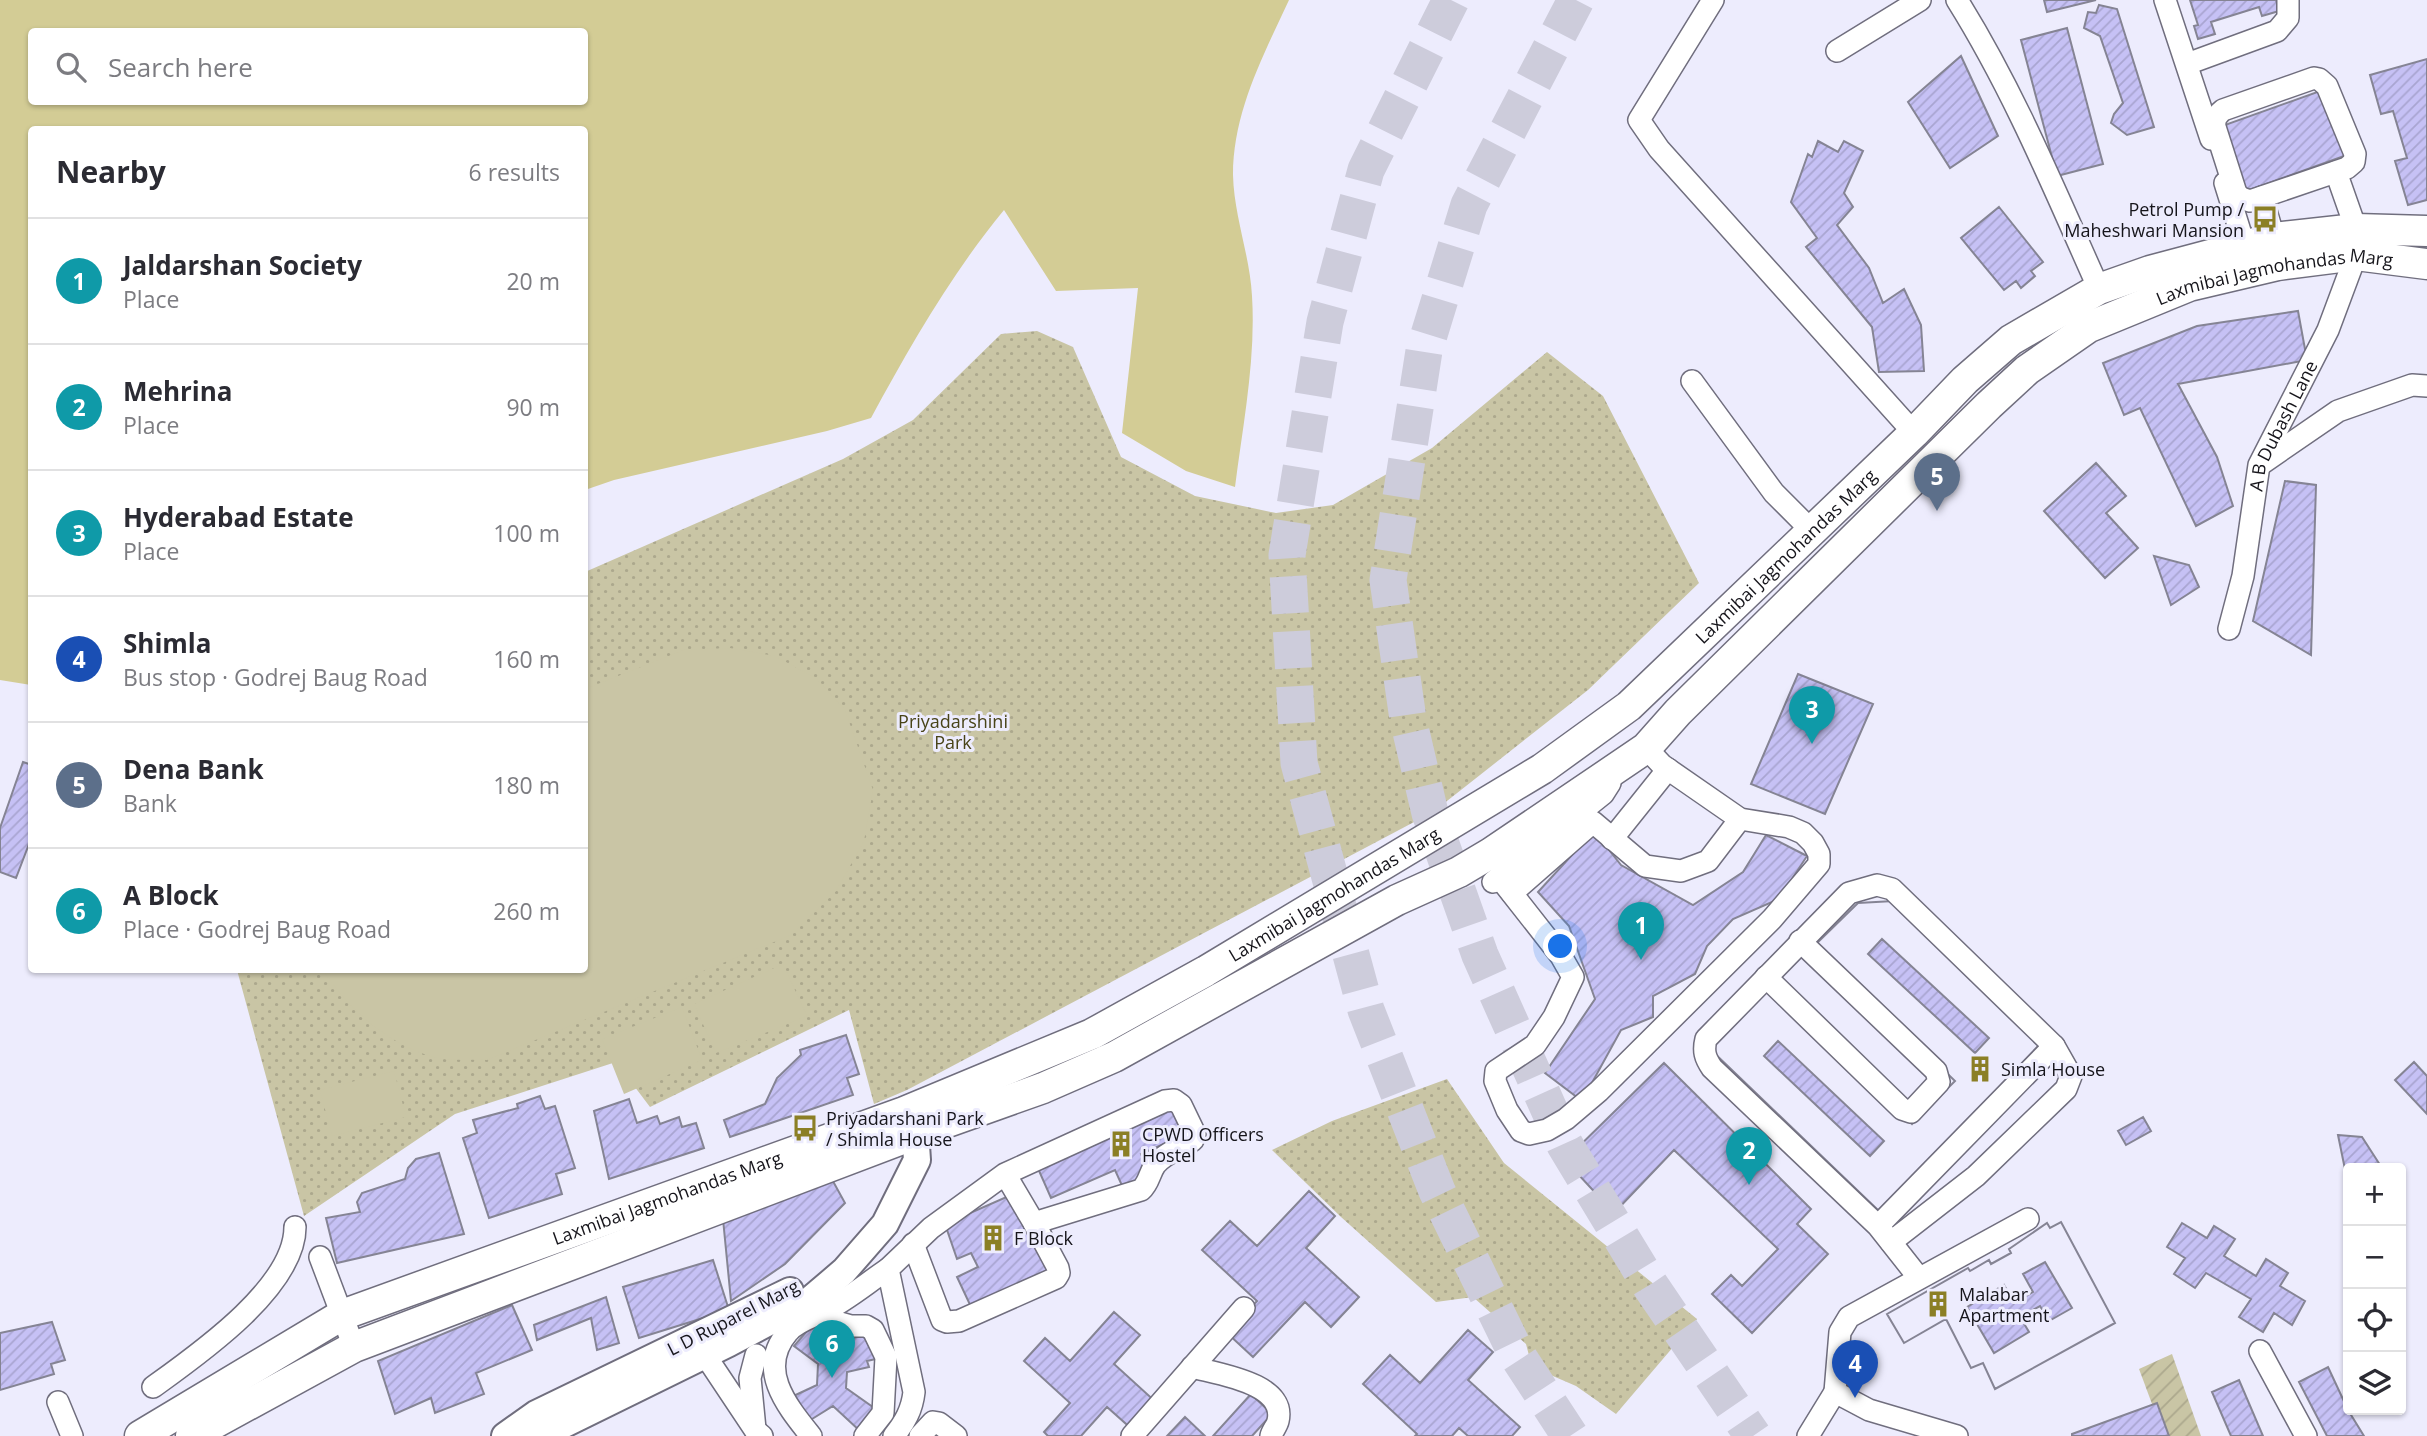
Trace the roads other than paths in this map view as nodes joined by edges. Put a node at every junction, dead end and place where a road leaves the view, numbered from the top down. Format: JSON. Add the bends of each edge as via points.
{"nodes":[{"id":1,"x":1713,"y":0,"type":"edge"},
{"id":2,"x":1920,"y":0,"type":"edge"},
{"id":3,"x":1957,"y":0,"type":"edge"},
{"id":4,"x":2165,"y":0,"type":"edge"},
{"id":5,"x":2288,"y":0,"type":"edge"},
{"id":6,"x":1837,"y":51,"type":"dead end"},
{"id":7,"x":2187,"y":64,"type":"junction"},
{"id":8,"x":2336,"y":172,"type":"junction"},
{"id":9,"x":2262,"y":197,"type":"junction"},
{"id":10,"x":2427,"y":231,"type":"edge"},
{"id":11,"x":2274,"y":238,"type":"junction"},
{"id":12,"x":2356,"y":242,"type":"junction"},
{"id":13,"x":2244,"y":244,"type":"junction"},
{"id":14,"x":2427,"y":264,"type":"edge"},
{"id":15,"x":2099,"y":289,"type":"junction"},
{"id":16,"x":1692,"y":381,"type":"dead end"},
{"id":17,"x":2427,"y":386,"type":"edge"},
{"id":18,"x":1944,"y":403,"type":"junction"},
{"id":19,"x":1963,"y":430,"type":"junction"},
{"id":20,"x":1914,"y":433,"type":"junction"},
{"id":21,"x":2259,"y":465,"type":"junction"},
{"id":22,"x":1838,"y":506,"type":"junction"},
{"id":23,"x":1863,"y":529,"type":"junction"},
{"id":24,"x":1812,"y":531,"type":"junction"},
{"id":25,"x":2230,"y":629,"type":"dead end"},
{"id":26,"x":1634,"y":755,"type":"junction"},
{"id":27,"x":1668,"y":769,"type":"junction"},
{"id":28,"x":1740,"y":819,"type":"junction"},
{"id":29,"x":1612,"y":839,"type":"junction"},
{"id":30,"x":1502,"y":884,"type":"junction"},
{"id":31,"x":1800,"y":941,"type":"junction"},
{"id":32,"x":1766,"y":977,"type":"junction"},
{"id":33,"x":2053,"y":1046,"type":"junction"},
{"id":34,"x":908,"y":1124,"type":"junction"},
{"id":35,"x":1006,"y":1174,"type":"junction"},
{"id":36,"x":2028,"y":1220,"type":"dead end"},
{"id":37,"x":1034,"y":1223,"type":"junction"},
{"id":38,"x":295,"y":1227,"type":"dead end"},
{"id":39,"x":1885,"y":1234,"type":"junction"},
{"id":40,"x":913,"y":1244,"type":"junction"},
{"id":41,"x":510,"y":1255,"type":"junction"},
{"id":42,"x":287,"y":1262,"type":"junction"},
{"id":43,"x":888,"y":1269,"type":"junction"},
{"id":44,"x":1919,"y":1278,"type":"junction"},
{"id":45,"x":523,"y":1284,"type":"junction"},
{"id":46,"x":1244,"y":1308,"type":"dead end"},
{"id":47,"x":827,"y":1310,"type":"junction"},
{"id":48,"x":342,"y":1315,"type":"junction"},
{"id":49,"x":699,"y":1346,"type":"junction"},
{"id":50,"x":354,"y":1348,"type":"junction"},
{"id":51,"x":2260,"y":1352,"type":"dead end"},
{"id":52,"x":756,"y":1355,"type":"dead end"},
{"id":53,"x":1192,"y":1367,"type":"junction"},
{"id":54,"x":775,"y":1375,"type":"junction"},
{"id":55,"x":750,"y":1378,"type":"junction"},
{"id":56,"x":153,"y":1387,"type":"dead end"},
{"id":57,"x":1835,"y":1392,"type":"junction"},
{"id":58,"x":58,"y":1402,"type":"dead end"},
{"id":59,"x":758,"y":1433,"type":"edge"},
{"id":60,"x":72,"y":1436,"type":"edge"},
{"id":61,"x":140,"y":1436,"type":"edge"},
{"id":62,"x":191,"y":1436,"type":"edge"},
{"id":63,"x":505,"y":1436,"type":"edge"},
{"id":64,"x":540,"y":1436,"type":"edge"},
{"id":65,"x":811,"y":1436,"type":"edge"},
{"id":66,"x":865,"y":1436,"type":"edge"},
{"id":67,"x":894,"y":1436,"type":"edge"},
{"id":68,"x":920,"y":1436,"type":"edge"},
{"id":69,"x":956,"y":1436,"type":"edge"},
{"id":70,"x":1132,"y":1436,"type":"edge"},
{"id":71,"x":1271,"y":1436,"type":"edge"},
{"id":72,"x":1808,"y":1436,"type":"edge"},
{"id":73,"x":1956,"y":1436,"type":"edge"},
{"id":74,"x":2306,"y":1436,"type":"edge"}],
"edges":[{"from":1,"to":20,"type":"street","via":[[1639,120],[1658,149]]},
{"from":2,"to":6,"type":"street"},
{"from":3,"to":15,"type":"street","via":[[2029,134]]},
{"from":4,"to":7,"type":"street"},
{"from":5,"to":7,"type":"street","via":[[2288,18],[2277,31]]},
{"from":7,"to":13,"type":"street"},
{"from":8,"to":9,"type":"street"},
{"from":8,"to":9,"type":"street","via":[[2351,165],[2354,154],[2327,86],[2315,78],[2222,110],[2214,120],[2236,193],[2245,200]]},
{"from":8,"to":12,"type":"street"},
{"from":9,"to":11,"type":"street"},
{"from":10,"to":12,"type":"main road","name":"Laxmibai Jagmohandas Marg"},
{"from":11,"to":12,"type":"main road","name":"Laxmibai Jagmohandas Marg"},
{"from":11,"to":13,"type":"main road","name":"Laxmibai Jagmohandas Marg"},
{"from":12,"to":14,"type":"main road","name":"Laxmibai Jagmohandas Marg"},
{"from":12,"to":19,"type":"main road","name":"Laxmibai Jagmohandas Marg","via":[[2189,286],[2089,327],[2027,370]]},
{"from":12,"to":21,"type":"street","name":"A B Dubash Lane","via":[[2328,330]]},
{"from":13,"to":15,"type":"main road","name":"Laxmibai Jagmohandas Marg"},
{"from":15,"to":18,"type":"main road","name":"Laxmibai Jagmohandas Marg","via":[[2011,340]]},
{"from":16,"to":24,"type":"street","via":[[1774,493]]},
{"from":17,"to":21,"type":"street","via":[[2412,386],[2338,411]]},
{"from":18,"to":19,"type":"street"},
{"from":18,"to":20,"type":"main road","name":"Laxmibai Jagmohandas Marg"},
{"from":19,"to":23,"type":"main road","name":"Laxmibai Jagmohandas Marg"},
{"from":20,"to":22,"type":"main road","name":"Laxmibai Jagmohandas Marg"},
{"from":21,"to":25,"type":"street","name":"A B Dubash Lane","via":[[2243,576]]},
{"from":22,"to":23,"type":"main road"},
{"from":22,"to":24,"type":"main road","name":"Laxmibai Jagmohandas Marg"},
{"from":23,"to":26,"type":"main road","name":"Laxmibai Jagmohandas Marg"},
{"from":24,"to":34,"type":"main road","name":"Laxmibai Jagmohandas Marg","via":[[1629,706],[1542,769],[1206,971],[1093,1034]]},
{"from":26,"to":27,"type":"street"},
{"from":26,"to":30,"type":"street","via":[[1603,794]]},
{"from":26,"to":34,"type":"main road","name":"Laxmibai Jagmohandas Marg","via":[[1459,872],[1396,900],[1114,1057],[1043,1088]]},
{"from":27,"to":28,"type":"street"},
{"from":27,"to":29,"type":"street"},
{"from":28,"to":29,"type":"street","via":[[1708,862],[1681,871],[1645,866]]},
{"from":28,"to":30,"type":"street","via":[[1803,833],[1819,853],[1819,864],[1772,919],[1599,1091],[1566,1119],[1529,1134],[1521,1131],[1507,1110],[1495,1081],[1496,1071],[1535,1045],[1573,977]]},
{"from":29,"to":30,"type":"street","via":[[1593,822]]},
{"from":31,"to":32,"type":"street"},
{"from":31,"to":32,"type":"street","via":[[1936,1071],[1939,1082],[1916,1108],[1911,1112],[1902,1109]]},
{"from":31,"to":33,"type":"street","via":[[1849,893],[1877,885],[1892,889]]},
{"from":32,"to":39,"type":"street","via":[[1706,1040],[1706,1058]]},
{"from":33,"to":39,"type":"street"},
{"from":33,"to":39,"type":"street","via":[[2071,1076],[2066,1089],[1976,1176]]},
{"from":34,"to":41,"type":"main road","name":"Laxmibai Jagmohandas Marg"},
{"from":34,"to":45,"type":"main road","name":"Laxmibai Jagmohandas Marg"},
{"from":34,"to":49,"type":"street","name":"L D Ruparel Marg","via":[[917,1160],[893,1205],[874,1216],[839,1265]]},
{"from":35,"to":37,"type":"street"},
{"from":35,"to":37,"type":"street","via":[[1166,1101],[1181,1105],[1195,1135],[1193,1140],[1160,1160],[1141,1190]]},
{"from":35,"to":40,"type":"street"},
{"from":36,"to":44,"type":"street"},
{"from":37,"to":40,"type":"street","via":[[1058,1268],[1056,1278],[959,1321],[942,1320]]},
{"from":38,"to":42,"type":"street"},
{"from":39,"to":44,"type":"street"},
{"from":40,"to":43,"type":"street"},
{"from":41,"to":45,"type":"main road"},
{"from":41,"to":48,"type":"main road","name":"Laxmibai Jagmohandas Marg"},
{"from":42,"to":48,"type":"street","via":[[306,1267],[321,1260]]},
{"from":42,"to":56,"type":"street","via":[[274,1284],[202,1352]]},
{"from":43,"to":47,"type":"street"},
{"from":43,"to":67,"type":"street","via":[[914,1392],[905,1423]]},
{"from":44,"to":57,"type":"street","via":[[1849,1317],[1840,1332]]},
{"from":45,"to":50,"type":"main road","name":"Laxmibai Jagmohandas Marg"},
{"from":46,"to":53,"type":"street"},
{"from":47,"to":54,"type":"street","via":[[788,1331],[776,1356]]},
{"from":47,"to":66,"type":"street","via":[[837,1322],[873,1329],[886,1357],[883,1413]]},
{"from":48,"to":50,"type":"street"},
{"from":48,"to":61,"type":"main road","name":"Laxmibai Jagmohandas Marg"},
{"from":49,"to":59,"type":"street"},
{"from":49,"to":63,"type":"street","name":"L D Ruparel Marg","via":[[536,1414]]},
{"from":49,"to":64,"type":"street"},
{"from":50,"to":62,"type":"main road","name":"Laxmibai Jagmohandas Marg"},
{"from":51,"to":74,"type":"street"},
{"from":52,"to":55,"type":"street"},
{"from":53,"to":70,"type":"street"},
{"from":53,"to":71,"type":"street","via":[[1258,1386],[1270,1395],[1278,1421]]},
{"from":54,"to":55,"type":"street"},
{"from":54,"to":65,"type":"street","via":[[784,1402]]},
{"from":55,"to":59,"type":"street"},
{"from":57,"to":72,"type":"street"},
{"from":57,"to":73,"type":"street","via":[[1869,1410]]},
{"from":58,"to":60,"type":"street"},
{"from":68,"to":69,"type":"street","via":[[933,1422]]}]}
